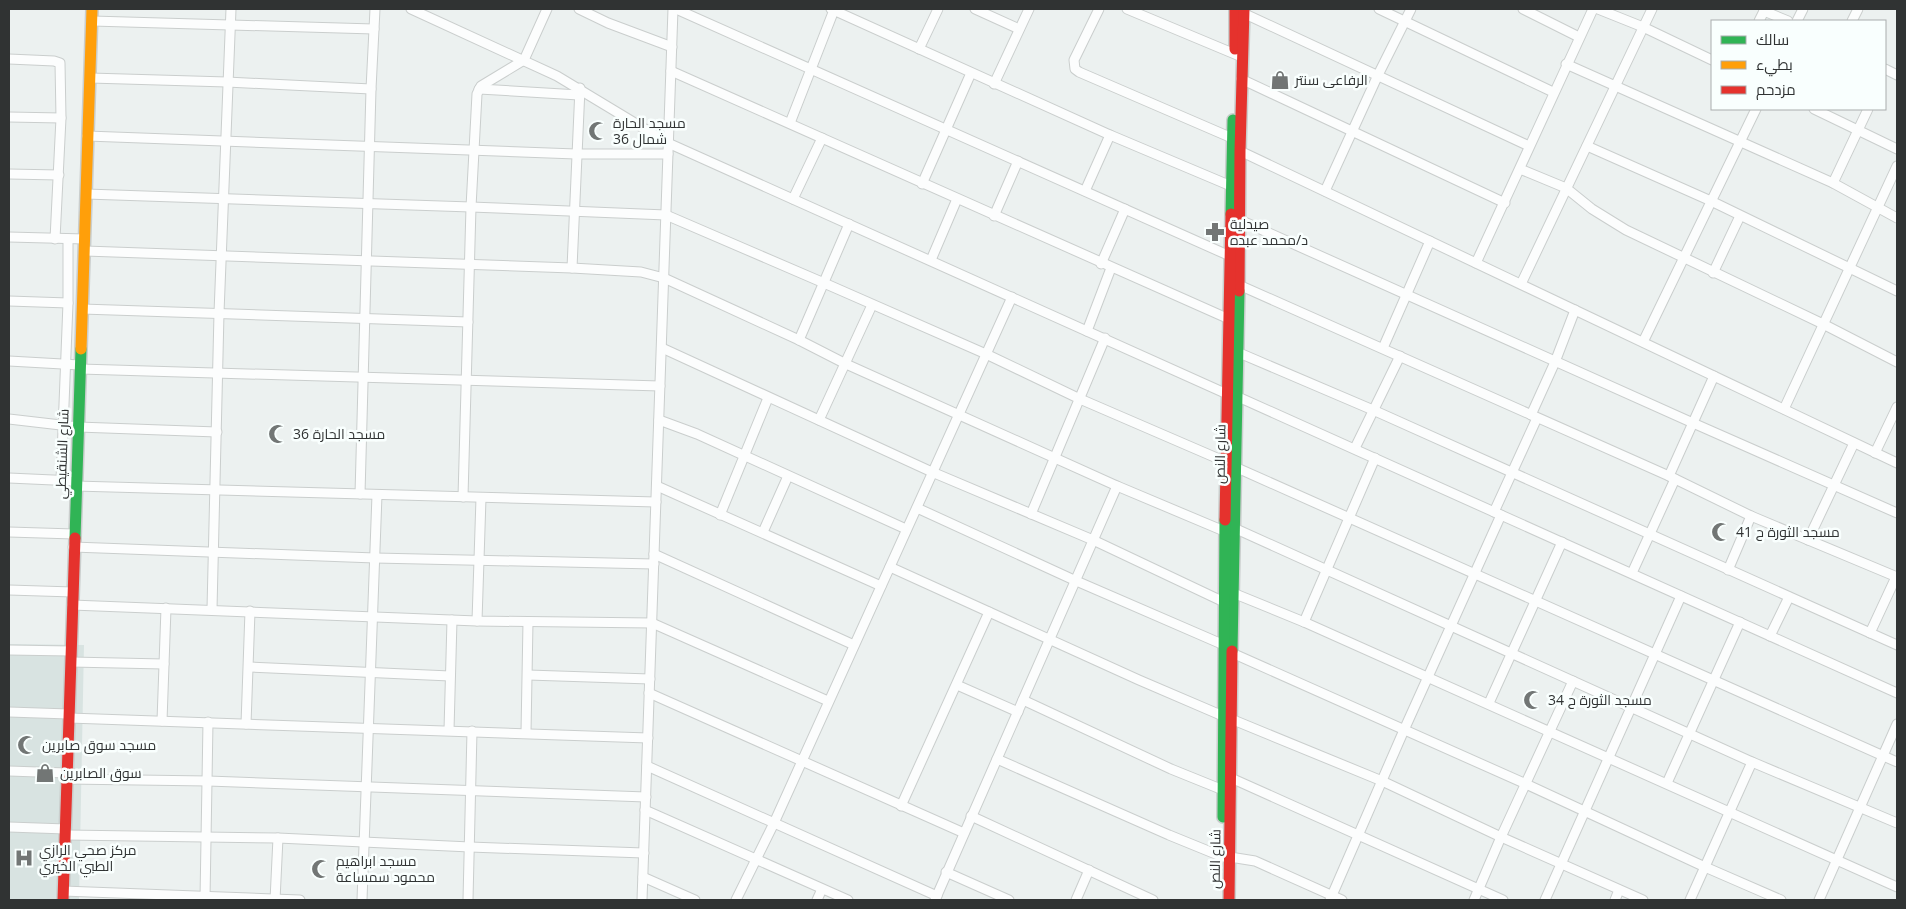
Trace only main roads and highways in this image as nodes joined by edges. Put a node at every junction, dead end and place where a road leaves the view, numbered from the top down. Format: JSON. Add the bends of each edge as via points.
{"nodes":[{"id":1,"x":92,"y":9,"type":"edge"},
{"id":2,"x":1241,"y":10,"type":"edge"},
{"id":3,"x":1238,"y":56,"type":"junction"},
{"id":4,"x":1232,"y":395,"type":"junction"},
{"id":5,"x":1229,"y":530,"type":"junction"},
{"id":6,"x":1228,"y":649,"type":"junction"},
{"id":7,"x":1227,"y":717,"type":"junction"},
{"id":8,"x":1226,"y":857,"type":"junction"},
{"id":9,"x":63,"y":896,"type":"edge"},
{"id":10,"x":1222,"y":900,"type":"edge"},
{"id":11,"x":1229,"y":900,"type":"edge"}],
"edges":[{"from":1,"to":9,"type":"main road","name":"شارع الشنقيطي"},
{"from":2,"to":3,"type":"main road","name":"شارع النص"},
{"from":3,"to":4,"type":"main road","name":"شارع النص","via":[[1231,186],[1229,319]]},
{"from":3,"to":4,"type":"main road","name":"شارع النص","via":[[1241,79],[1239,284]]},
{"from":4,"to":5,"type":"main road","name":"شارع النص"},
{"from":5,"to":6,"type":"main road","name":"شارع النص","via":[[1224,602]]},
{"from":5,"to":6,"type":"main road","name":"شارع النص","via":[[1233,593]]},
{"from":6,"to":7,"type":"main road","name":"شارع النص"},
{"from":7,"to":8,"type":"main road","name":"شارع النص","via":[[1223,790]]},
{"from":7,"to":8,"type":"main road","name":"شارع النص","via":[[1231,778]]},
{"from":8,"to":10,"type":"main road","name":"شارع النص"},
{"from":8,"to":11,"type":"main road","name":"شارع النص"}]}
